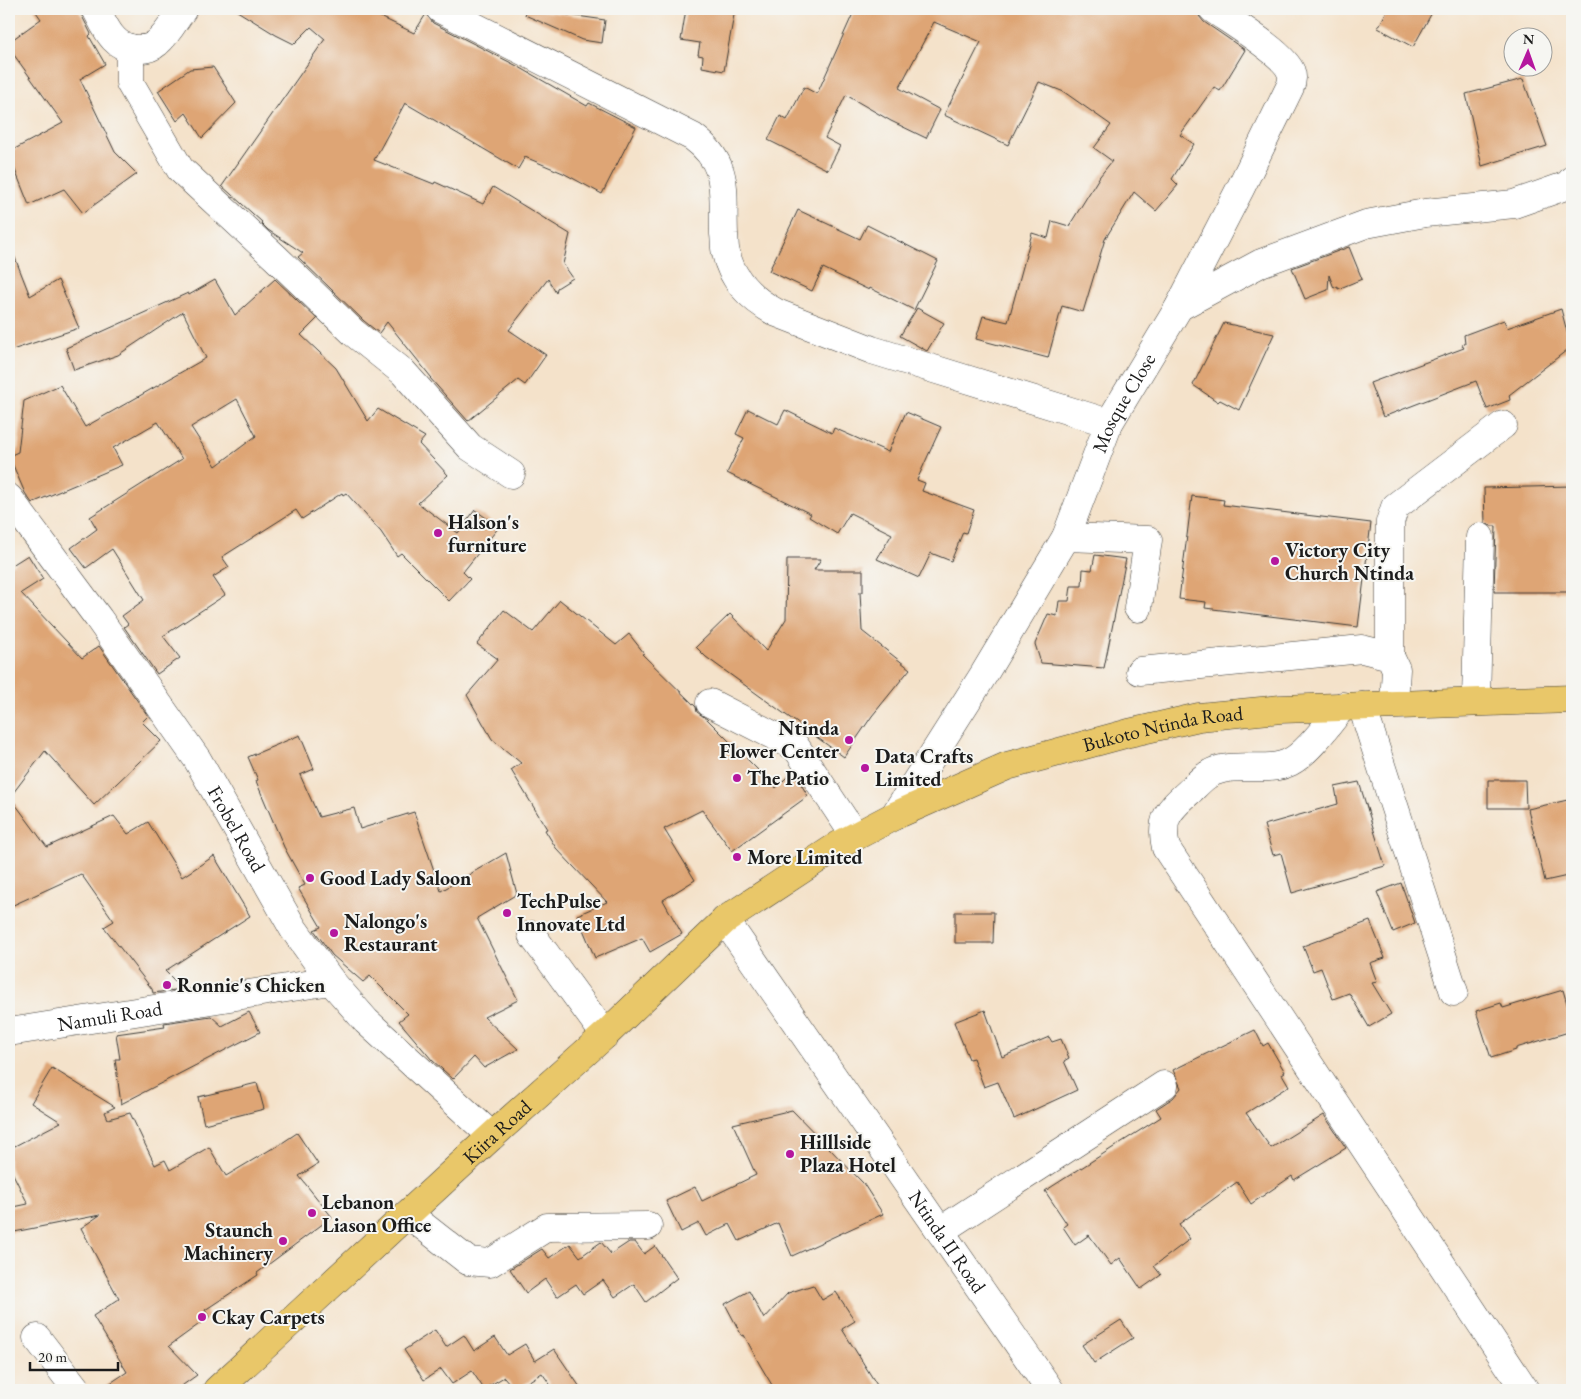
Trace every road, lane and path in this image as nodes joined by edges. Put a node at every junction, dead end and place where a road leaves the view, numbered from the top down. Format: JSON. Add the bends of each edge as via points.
{"nodes":[{"id":1,"x":96,"y":9,"type":"edge"},
{"id":2,"x":183,"y":9,"type":"edge"},
{"id":3,"x":440,"y":9,"type":"edge"},
{"id":4,"x":1213,"y":9,"type":"edge"},
{"id":5,"x":130,"y":48,"type":"junction"},
{"id":6,"x":1572,"y":180,"type":"edge"},
{"id":7,"x":1178,"y":307,"type":"junction"},
{"id":8,"x":1109,"y":423,"type":"junction"},
{"id":9,"x":1503,"y":425,"type":"dead end"},
{"id":10,"x":511,"y":474,"type":"dead end"},
{"id":11,"x":9,"y":498,"type":"edge"},
{"id":12,"x":1066,"y":537,"type":"junction"},
{"id":13,"x":1480,"y":538,"type":"dead end"},
{"id":14,"x":1138,"y":608,"type":"dead end"},
{"id":15,"x":1390,"y":656,"type":"junction"},
{"id":16,"x":1140,"y":671,"type":"dead end"},
{"id":17,"x":1572,"y":699,"type":"edge"},
{"id":18,"x":1476,"y":701,"type":"junction"},
{"id":19,"x":710,"y":703,"type":"dead end"},
{"id":20,"x":1394,"y":704,"type":"junction"},
{"id":21,"x":1352,"y":706,"type":"junction"},
{"id":22,"x":894,"y":816,"type":"junction"},
{"id":23,"x":855,"y":836,"type":"junction"},
{"id":24,"x":786,"y":881,"type":"joint"},
{"id":25,"x":725,"y":920,"type":"junction"},
{"id":26,"x":532,"y":936,"type":"dead end"},
{"id":27,"x":331,"y":981,"type":"junction"},
{"id":28,"x":1454,"y":992,"type":"dead end"},
{"id":29,"x":9,"y":1032,"type":"edge"},
{"id":30,"x":605,"y":1035,"type":"junction"},
{"id":31,"x":1164,"y":1085,"type":"dead end"},
{"id":32,"x":492,"y":1136,"type":"junction"},
{"id":33,"x":408,"y":1214,"type":"junction"},
{"id":34,"x":648,"y":1226,"type":"dead end"},
{"id":35,"x":940,"y":1231,"type":"junction"},
{"id":36,"x":37,"y":1338,"type":"dead end"},
{"id":37,"x":77,"y":1390,"type":"edge"},
{"id":38,"x":217,"y":1390,"type":"edge"},
{"id":39,"x":1050,"y":1390,"type":"edge"},
{"id":40,"x":1525,"y":1390,"type":"edge"}],
"edges":[{"from":1,"to":5,"type":"street","via":[[112,38]]},
{"from":2,"to":5,"type":"street","via":[[158,43],[140,50]]},
{"from":3,"to":8,"type":"street","via":[[705,146],[716,160],[721,174],[726,254],[736,279],[762,304],[777,313],[872,350]]},
{"from":4,"to":7,"type":"street","name":"Mosque Close","via":[[1280,57],[1290,70],[1292,80]]},
{"from":5,"to":10,"type":"street","via":[[130,83],[180,169],[354,333],[403,372],[470,447]]},
{"from":6,"to":7,"type":"street","via":[[1568,185],[1514,204],[1425,213],[1366,224],[1261,263]]},
{"from":7,"to":8,"type":"street","name":"Mosque Close"},
{"from":8,"to":12,"type":"street","name":"Mosque Close"},
{"from":9,"to":15,"type":"street","via":[[1395,507],[1390,522]]},
{"from":11,"to":27,"type":"street","name":"Frobel Road","via":[[197,759],[293,928]]},
{"from":12,"to":14,"type":"street","via":[[1148,540]]},
{"from":12,"to":22,"type":"street","name":"Mosque Close"},
{"from":13,"to":18,"type":"street"},
{"from":15,"to":16,"type":"street","via":[[1362,649]]},
{"from":15,"to":20,"type":"street","via":[[1396,669]]},
{"from":17,"to":18,"type":"main road","name":"Bukoto Ntinda Road"},
{"from":18,"to":20,"type":"main road","name":"Bukoto Ntinda Road"},
{"from":19,"to":23,"type":"street","via":[[796,747]]},
{"from":20,"to":21,"type":"main road","name":"Bukoto Ntinda Road"},
{"from":21,"to":22,"type":"main road","name":"Bukoto Ntinda Road","via":[[1281,708],[1199,717],[1129,733],[1007,766]]},
{"from":21,"to":28,"type":"street"},
{"from":21,"to":40,"type":"street","via":[[1290,762],[1276,766],[1223,769],[1203,777],[1170,809],[1164,835],[1166,848]]},
{"from":22,"to":23,"type":"main road","name":"Bukoto Ntinda Road"},
{"from":23,"to":24,"type":"main road","name":"Bukoto Ntinda Road"},
{"from":24,"to":25,"type":"main road","name":"Kiira Road"},
{"from":25,"to":30,"type":"main road","name":"Kiira Road"},
{"from":25,"to":35,"type":"street","name":"Ntinda II Road"},
{"from":26,"to":30,"type":"street"},
{"from":27,"to":29,"type":"street","name":"Namuli Road"},
{"from":27,"to":32,"type":"street","name":"Frobel Road","via":[[366,1021]]},
{"from":30,"to":32,"type":"main road","name":"Kiira Road"},
{"from":31,"to":35,"type":"street"},
{"from":32,"to":33,"type":"main road","name":"Kiira Road"},
{"from":33,"to":34,"type":"street","via":[[468,1261],[490,1263],[547,1227]]},
{"from":33,"to":38,"type":"main road","name":"Kiira Road"},
{"from":35,"to":39,"type":"street","name":"Ntinda II Road"},
{"from":36,"to":37,"type":"street"}]}
